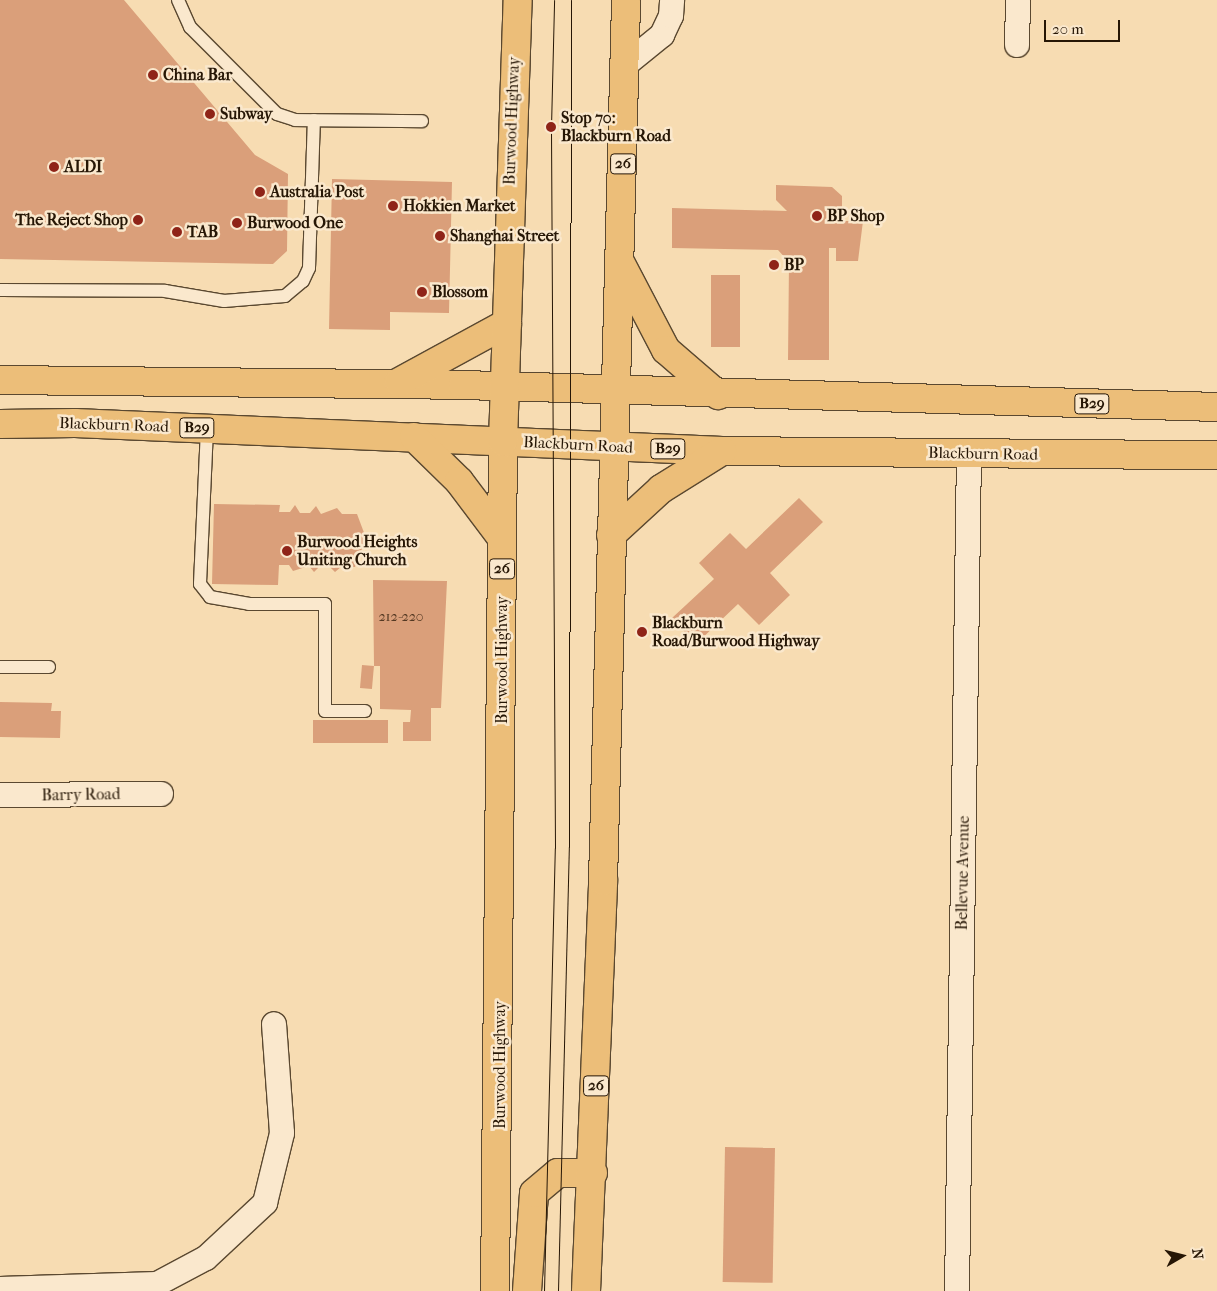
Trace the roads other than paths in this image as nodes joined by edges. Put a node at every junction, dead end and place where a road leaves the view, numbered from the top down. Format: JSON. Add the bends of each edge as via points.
{"nodes":[{"id":1,"x":178,"y":0,"type":"edge"},
{"id":2,"x":518,"y":0,"type":"edge"},
{"id":3,"x":626,"y":0,"type":"edge"},
{"id":4,"x":672,"y":0,"type":"edge"},
{"id":5,"x":1018,"y":0,"type":"edge"},
{"id":6,"x":1017,"y":45,"type":"dead end"},
{"id":7,"x":625,"y":65,"type":"junction"},
{"id":8,"x":314,"y":120,"type":"junction"},
{"id":9,"x":422,"y":121,"type":"dead end"},
{"id":10,"x":621,"y":264,"type":"junction"},
{"id":11,"x":0,"y":290,"type":"edge"},
{"id":12,"x":507,"y":323,"type":"junction"},
{"id":13,"x":0,"y":380,"type":"edge"},
{"id":14,"x":396,"y":384,"type":"junction"},
{"id":15,"x":505,"y":387,"type":"junction"},
{"id":16,"x":616,"y":392,"type":"junction"},
{"id":17,"x":718,"y":395,"type":"junction"},
{"id":18,"x":1217,"y":407,"type":"edge"},
{"id":19,"x":0,"y":424,"type":"edge"},
{"id":20,"x":207,"y":429,"type":"junction"},
{"id":21,"x":414,"y":437,"type":"junction"},
{"id":22,"x":503,"y":442,"type":"junction"},
{"id":23,"x":614,"y":446,"type":"junction"},
{"id":24,"x":722,"y":451,"type":"junction"},
{"id":25,"x":969,"y":454,"type":"junction"},
{"id":26,"x":1217,"y":456,"type":"edge"},
{"id":27,"x":611,"y":535,"type":"junction"},
{"id":28,"x":502,"y":538,"type":"junction"},
{"id":29,"x":0,"y":667,"type":"edge"},
{"id":30,"x":49,"y":667,"type":"dead end"},
{"id":31,"x":365,"y":711,"type":"dead end"},
{"id":32,"x":161,"y":794,"type":"dead end"},
{"id":33,"x":0,"y":795,"type":"edge"},
{"id":34,"x":274,"y":1024,"type":"dead end"},
{"id":35,"x":592,"y":1173,"type":"junction"},
{"id":36,"x":0,"y":1289,"type":"edge"},
{"id":37,"x":495,"y":1291,"type":"edge"},
{"id":38,"x":527,"y":1291,"type":"edge"},
{"id":39,"x":586,"y":1291,"type":"edge"},
{"id":40,"x":957,"y":1291,"type":"edge"}],
"edges":[{"from":1,"to":8,"type":"lane","via":[[190,27],[266,107],[286,118]]},
{"from":2,"to":12,"type":"main road","name":"Burwood Highway","number":"26"},
{"from":3,"to":7,"type":"main road","number":"26"},
{"from":4,"to":7,"type":"street","via":[[671,16],[662,34]]},
{"from":5,"to":6,"type":"street"},
{"from":7,"to":10,"type":"main road","number":"26"},
{"from":8,"to":9,"type":"lane"},
{"from":8,"to":11,"type":"lane","via":[[309,268],[303,281],[285,296],[224,301],[165,291]]},
{"from":10,"to":16,"type":"main road","number":"26"},
{"from":10,"to":17,"type":"main road","via":[[666,350]]},
{"from":12,"to":14,"type":"main road"},
{"from":12,"to":15,"type":"main road","name":"Burwood Highway","number":"26"},
{"from":13,"to":14,"type":"main road","number":"B29"},
{"from":14,"to":15,"type":"main road","number":"B29"},
{"from":15,"to":16,"type":"main road","number":"B29"},
{"from":15,"to":22,"type":"main road","name":"Burwood Highway","number":"26"},
{"from":16,"to":17,"type":"main road","number":"B29"},
{"from":16,"to":23,"type":"main road","number":"26"},
{"from":17,"to":18,"type":"main road","number":"B29"},
{"from":19,"to":20,"type":"main road","name":"Blackburn Road","number":"B29"},
{"from":20,"to":21,"type":"main road","name":"Blackburn Road","number":"B29"},
{"from":20,"to":31,"type":"lane","via":[[200,584],[210,597],[249,604],[325,604],[325,711]]},
{"from":21,"to":22,"type":"main road","name":"Blackburn Road","number":"B29"},
{"from":21,"to":28,"type":"main road","via":[[459,481]]},
{"from":22,"to":23,"type":"main road","name":"Blackburn Road","number":"B29"},
{"from":22,"to":28,"type":"main road","name":"Burwood Highway","number":"26"},
{"from":23,"to":24,"type":"main road","name":"Blackburn Road","number":"B29"},
{"from":23,"to":27,"type":"main road","number":"26"},
{"from":24,"to":25,"type":"main road","name":"Blackburn Road","number":"B29"},
{"from":24,"to":27,"type":"main road","via":[[661,489]]},
{"from":25,"to":26,"type":"main road","name":"Blackburn Road","number":"B29"},
{"from":25,"to":40,"type":"street","name":"Bellevue Avenue"},
{"from":27,"to":35,"type":"main road","number":"26"},
{"from":28,"to":37,"type":"main road","name":"Burwood Highway","number":"26"},
{"from":29,"to":30,"type":"lane"},
{"from":32,"to":33,"type":"street","name":"Barry Road"},
{"from":34,"to":36,"type":"street","via":[[282,1133],[265,1202],[206,1258],[157,1284]]},
{"from":35,"to":38,"type":"main road","via":[[558,1173],[534,1193]]},
{"from":35,"to":39,"type":"main road","number":"26"}]}
